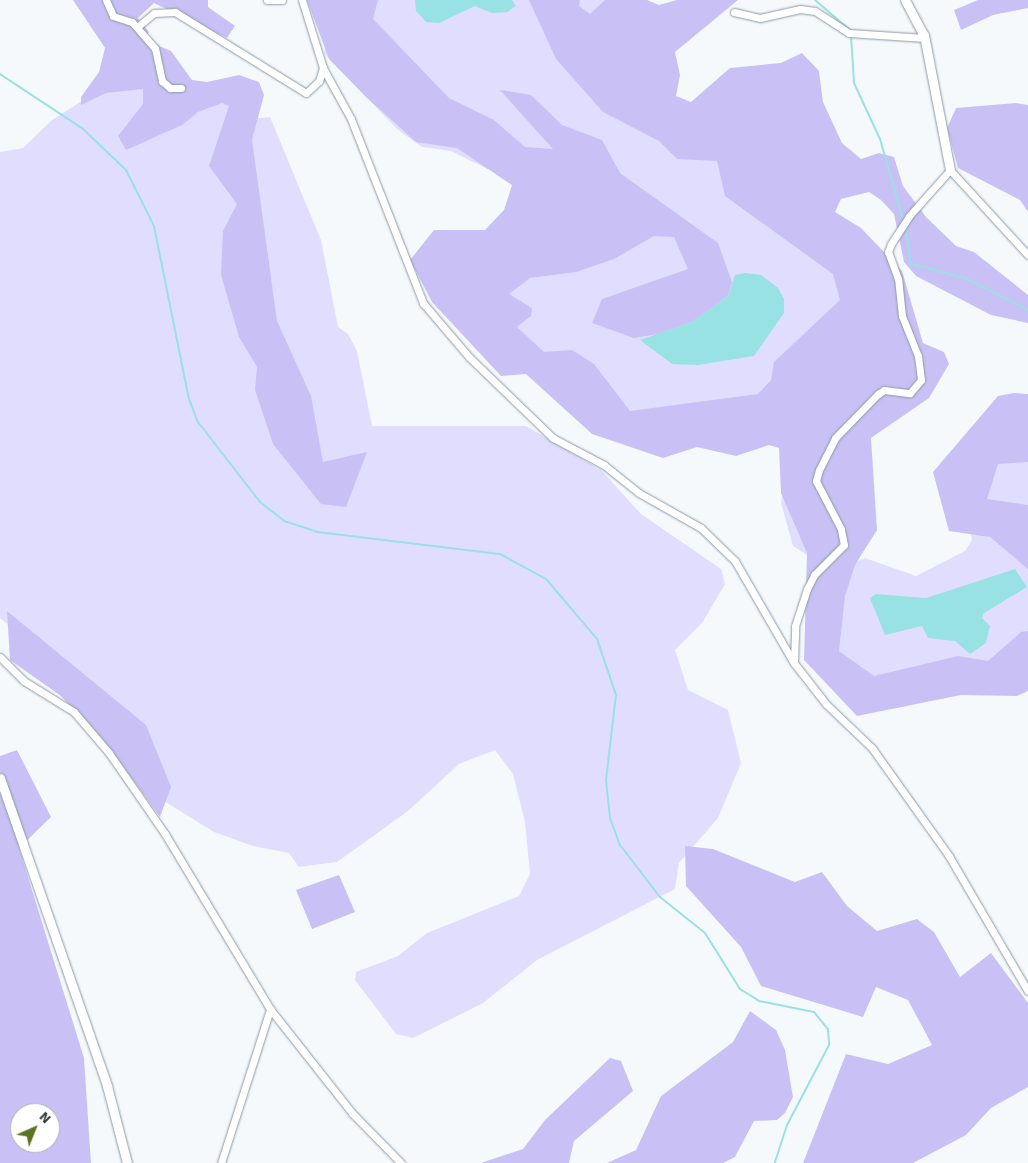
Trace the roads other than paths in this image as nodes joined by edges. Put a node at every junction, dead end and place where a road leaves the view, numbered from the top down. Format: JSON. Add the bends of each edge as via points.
{"nodes":[{"id":1,"x":106,"y":0,"type":"edge"},
{"id":2,"x":266,"y":0,"type":"edge"},
{"id":3,"x":282,"y":0,"type":"edge"},
{"id":4,"x":302,"y":0,"type":"edge"},
{"id":5,"x":905,"y":0,"type":"edge"},
{"id":6,"x":734,"y":12,"type":"dead end"},
{"id":7,"x":137,"y":27,"type":"junction"},
{"id":8,"x":925,"y":38,"type":"junction"},
{"id":9,"x":323,"y":68,"type":"junction"},
{"id":10,"x":181,"y":88,"type":"dead end"},
{"id":11,"x":950,"y":170,"type":"junction"},
{"id":12,"x":1028,"y":255,"type":"edge"},
{"id":13,"x":0,"y":657,"type":"edge"},
{"id":14,"x":794,"y":662,"type":"junction"},
{"id":15,"x":0,"y":778,"type":"edge"},
{"id":16,"x":1028,"y":991,"type":"edge"},
{"id":17,"x":270,"y":1009,"type":"junction"},
{"id":18,"x":127,"y":1163,"type":"edge"},
{"id":19,"x":221,"y":1163,"type":"edge"},
{"id":20,"x":401,"y":1163,"type":"edge"}],
"edges":[{"from":1,"to":7,"type":"street","via":[[113,16]]},
{"from":2,"to":3,"type":"street"},
{"from":4,"to":9,"type":"street"},
{"from":5,"to":8,"type":"street"},
{"from":6,"to":8,"type":"street","via":[[760,18],[800,9],[814,11],[848,33]]},
{"from":7,"to":9,"type":"street","via":[[154,14],[175,12],[306,93],[319,81]]},
{"from":7,"to":10,"type":"street","via":[[155,48],[162,80],[170,88]]},
{"from":8,"to":11,"type":"street"},
{"from":9,"to":14,"type":"street","via":[[351,119],[409,275],[438,323],[553,438],[604,465],[722,546]]},
{"from":11,"to":12,"type":"street"},
{"from":11,"to":14,"type":"street","via":[[909,216],[888,249],[921,380],[910,393],[884,390],[878,394],[835,438],[819,470],[816,481],[841,528],[844,545],[814,575],[807,590],[795,626]]},
{"from":13,"to":17,"type":"street","via":[[24,681],[74,712],[109,753],[165,834]]},
{"from":14,"to":16,"type":"street","via":[[826,704],[877,754],[949,856]]},
{"from":15,"to":18,"type":"street","via":[[107,1086]]},
{"from":17,"to":19,"type":"street"},
{"from":17,"to":20,"type":"street","via":[[352,1114]]}]}
